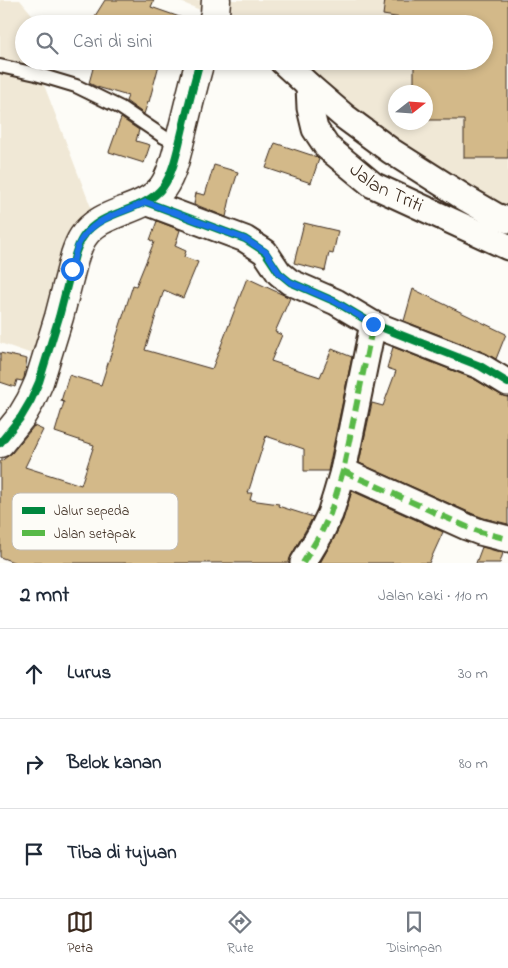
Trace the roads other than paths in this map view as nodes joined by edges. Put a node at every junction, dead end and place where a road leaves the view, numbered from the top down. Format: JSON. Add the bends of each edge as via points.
{"nodes":[{"id":1,"x":0,"y":66,"type":"edge"},
{"id":2,"x":15,"y":69,"type":"edge"},
{"id":3,"x":18,"y":70,"type":"edge"},
{"id":4,"x":198,"y":70,"type":"edge"},
{"id":5,"x":292,"y":70,"type":"edge"},
{"id":6,"x":309,"y":86,"type":"junction"},
{"id":7,"x":179,"y":145,"type":"junction"},
{"id":8,"x":146,"y":202,"type":"junction"},
{"id":9,"x":508,"y":220,"type":"edge"},
{"id":10,"x":508,"y":246,"type":"edge"},
{"id":11,"x":373,"y":324,"type":"junction"},
{"id":12,"x":508,"y":383,"type":"edge"},
{"id":13,"x":0,"y":443,"type":"edge"},
{"id":14,"x":343,"y":471,"type":"junction"},
{"id":15,"x":508,"y":539,"type":"edge"},
{"id":16,"x":303,"y":563,"type":"edge"}],
"edges":[{"from":1,"to":2,"type":"lane"},
{"from":3,"to":7,"type":"lane","via":[[76,86],[121,108]]},
{"from":4,"to":7,"type":"street"},
{"from":5,"to":6,"type":"street"},
{"from":6,"to":9,"type":"street","via":[[391,151],[465,198]]},
{"from":6,"to":10,"type":"street","name":"Jalan Triti","via":[[315,128],[327,147],[373,185]]},
{"from":7,"to":8,"type":"street","via":[[164,186]]},
{"from":8,"to":11,"type":"street","via":[[245,239],[266,252],[279,273],[290,282],[336,302]]},
{"from":8,"to":13,"type":"street","via":[[94,225],[78,245],[39,382],[21,417]]},
{"from":11,"to":12,"type":"street","via":[[480,366]]},
{"from":11,"to":14,"type":"street"},
{"from":14,"to":15,"type":"street","via":[[467,527]]},
{"from":14,"to":16,"type":"street","via":[[330,514]]}]}
